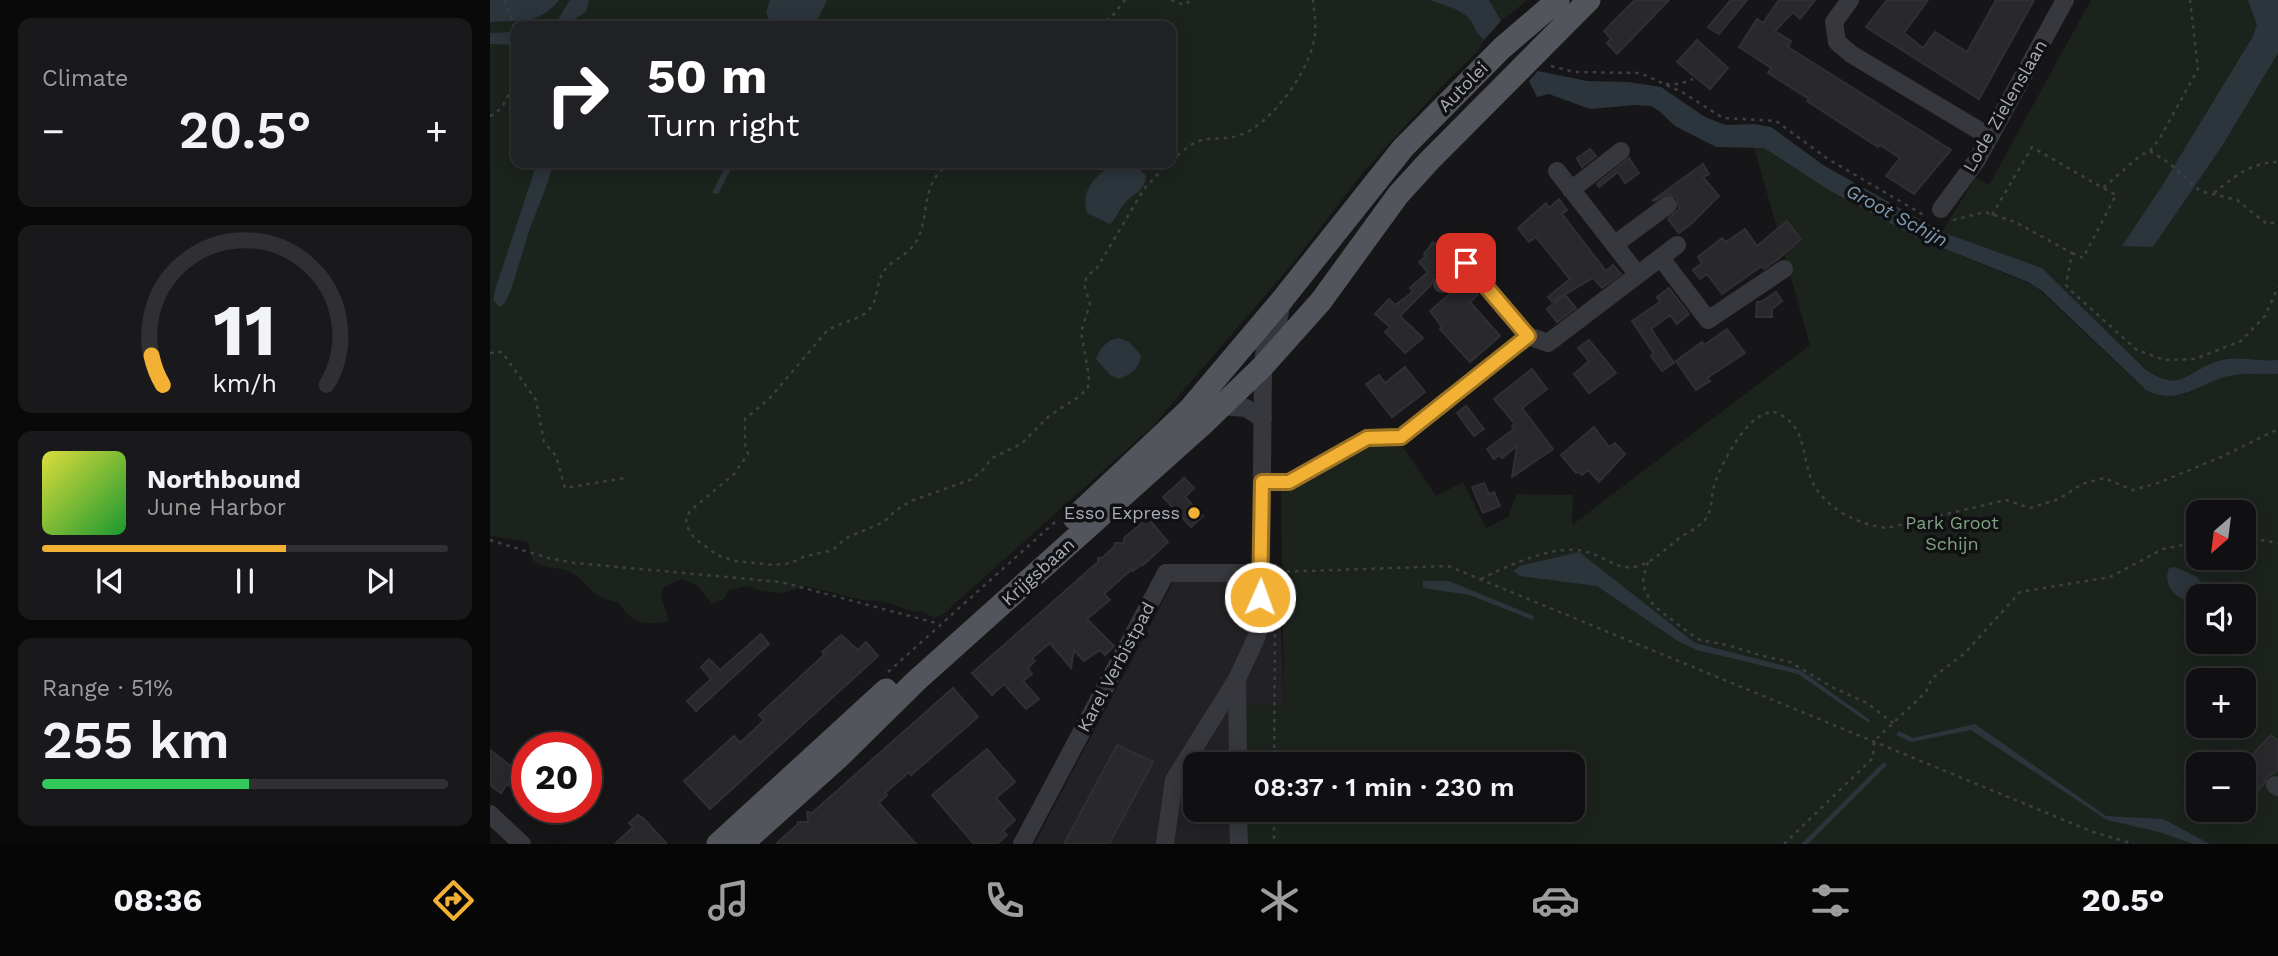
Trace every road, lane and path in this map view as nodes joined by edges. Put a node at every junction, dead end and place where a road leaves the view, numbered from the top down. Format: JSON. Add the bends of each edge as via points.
{"nodes":[{"id":1,"x":1125,"y":0,"type":"edge"},
{"id":2,"x":1171,"y":0,"type":"edge"},
{"id":3,"x":1191,"y":0,"type":"edge"},
{"id":4,"x":1313,"y":0,"type":"edge"},
{"id":5,"x":1589,"y":0,"type":"edge"},
{"id":6,"x":1850,"y":0,"type":"edge"},
{"id":7,"x":2065,"y":0,"type":"edge"},
{"id":8,"x":2190,"y":0,"type":"edge"},
{"id":9,"x":505,"y":1,"type":"edge"},
{"id":10,"x":1552,"y":3,"type":"edge"},
{"id":11,"x":512,"y":21,"type":"edge"},
{"id":12,"x":1105,"y":21,"type":"edge"},
{"id":13,"x":1693,"y":79,"type":"dead end"},
{"id":14,"x":511,"y":84,"type":"edge"},
{"id":15,"x":1665,"y":84,"type":"dead end"},
{"id":16,"x":490,"y":117,"type":"edge"},
{"id":17,"x":1990,"y":138,"type":"junction"},
{"id":18,"x":1621,"y":151,"type":"dead end"},
{"id":19,"x":2150,"y":151,"type":"junction"},
{"id":20,"x":1176,"y":157,"type":"edge"},
{"id":21,"x":1429,"y":161,"type":"joint"},
{"id":22,"x":2278,"y":162,"type":"edge"},
{"id":23,"x":944,"y":168,"type":"edge"},
{"id":24,"x":1162,"y":168,"type":"edge"},
{"id":25,"x":1557,"y":171,"type":"dead end"},
{"id":26,"x":1375,"y":181,"type":"joint"},
{"id":27,"x":2103,"y":188,"type":"junction"},
{"id":28,"x":1571,"y":190,"type":"junction"},
{"id":29,"x":2214,"y":193,"type":"junction"},
{"id":30,"x":1668,"y":205,"type":"dead end"},
{"id":31,"x":1941,"y":209,"type":"dead end"},
{"id":32,"x":1992,"y":215,"type":"dead end"},
{"id":33,"x":2278,"y":222,"type":"edge"},
{"id":34,"x":1615,"y":244,"type":"junction"},
{"id":35,"x":1677,"y":245,"type":"dead end"},
{"id":36,"x":2072,"y":253,"type":"dead end"},
{"id":37,"x":1661,"y":258,"type":"junction"},
{"id":38,"x":1784,"y":269,"type":"dead end"},
{"id":39,"x":1638,"y":275,"type":"junction"},
{"id":40,"x":1442,"y":284,"type":"dead end"},
{"id":41,"x":1282,"y":300,"type":"junction"},
{"id":42,"x":1528,"y":336,"type":"junction"},
{"id":43,"x":490,"y":353,"type":"edge"},
{"id":44,"x":1263,"y":366,"type":"junction"},
{"id":45,"x":1222,"y":405,"type":"junction"},
{"id":46,"x":1263,"y":419,"type":"junction"},
{"id":47,"x":2278,"y":429,"type":"edge"},
{"id":48,"x":625,"y":478,"type":"dead end"},
{"id":49,"x":1262,"y":482,"type":"junction"},
{"id":50,"x":2256,"y":539,"type":"edge"},
{"id":51,"x":490,"y":540,"type":"edge"},
{"id":52,"x":2278,"y":543,"type":"edge"},
{"id":53,"x":2186,"y":544,"type":"edge"},
{"id":54,"x":1648,"y":562,"type":"junction"},
{"id":55,"x":1261,"y":573,"type":"junction"},
{"id":56,"x":1481,"y":579,"type":"junction"},
{"id":57,"x":1275,"y":623,"type":"dead end"},
{"id":58,"x":940,"y":624,"type":"dead end"},
{"id":59,"x":1237,"y":678,"type":"junction"},
{"id":60,"x":1893,"y":723,"type":"junction"},
{"id":61,"x":1874,"y":741,"type":"junction"},
{"id":62,"x":1238,"y":752,"type":"edge"},
{"id":63,"x":1274,"y":752,"type":"edge"},
{"id":64,"x":490,"y":814,"type":"edge"},
{"id":65,"x":1238,"y":822,"type":"edge"},
{"id":66,"x":1274,"y":822,"type":"edge"},
{"id":67,"x":522,"y":844,"type":"edge"},
{"id":68,"x":718,"y":844,"type":"edge"},
{"id":69,"x":742,"y":844,"type":"edge"},
{"id":70,"x":1022,"y":844,"type":"edge"},
{"id":71,"x":1165,"y":844,"type":"edge"},
{"id":72,"x":1238,"y":844,"type":"edge"},
{"id":73,"x":1274,"y":844,"type":"edge"},
{"id":74,"x":1784,"y":844,"type":"edge"},
{"id":75,"x":2134,"y":844,"type":"edge"}],
"edges":[{"from":1,"to":12,"type":"path"},
{"from":2,"to":3,"type":"path","via":[[1184,5]]},
{"from":4,"to":20,"type":"path","via":[[1312,49],[1280,103],[1253,130],[1206,139]]},
{"from":5,"to":21,"type":"main road","name":"Autolei"},
{"from":6,"to":17,"type":"street","via":[[1834,22],[1837,42]]},
{"from":7,"to":17,"type":"street","name":"Lode Zielenslaan"},
{"from":8,"to":19,"type":"path","via":[[2198,69]]},
{"from":9,"to":11,"type":"path"},
{"from":10,"to":26,"type":"main road","name":"Autolei","via":[[1502,48]]},
{"from":13,"to":15,"type":"path"},
{"from":14,"to":16,"type":"path","via":[[500,111]]},
{"from":17,"to":31,"type":"street","name":"Lode Zielenslaan"},
{"from":18,"to":28,"type":"street"},
{"from":19,"to":27,"type":"path"},
{"from":19,"to":29,"type":"path","via":[[2200,191]]},
{"from":21,"to":44,"type":"main road","name":"Krijgsbaan","via":[[1398,195],[1321,301]]},
{"from":22,"to":29,"type":"path","via":[[2250,166]]},
{"from":23,"to":24,"type":"path","via":[[927,193],[915,244],[882,274],[868,311],[826,332],[769,399],[745,419],[748,454],[743,464],[686,519],[703,547],[735,561],[773,565],[834,550],[846,538],[884,522],[911,501],[970,480],[992,458],[1021,444],[1049,416],[1080,396],[1088,387],[1089,376],[1081,332],[1090,304],[1084,284],[1144,189]]},
{"from":25,"to":28,"type":"street"},
{"from":26,"to":41,"type":"main road","name":"Krijgsbaan"},
{"from":27,"to":32,"type":"path","via":[[2032,147]]},
{"from":27,"to":36,"type":"path","via":[[2116,195],[2083,258]]},
{"from":28,"to":34,"type":"street"},
{"from":29,"to":33,"type":"path","via":[[2237,200],[2267,224]]},
{"from":30,"to":34,"type":"street"},
{"from":34,"to":39,"type":"street"},
{"from":35,"to":37,"type":"street"},
{"from":37,"to":38,"type":"street","via":[[1708,320]]},
{"from":37,"to":39,"type":"street"},
{"from":39,"to":42,"type":"street","via":[[1548,343]]},
{"from":40,"to":42,"type":"street","via":[[1466,263]]},
{"from":41,"to":44,"type":"street","via":[[1277,328],[1265,346]]},
{"from":41,"to":68,"type":"main road","name":"Krijgsbaan","via":[[1160,440]]},
{"from":42,"to":49,"type":"street","via":[[1401,437],[1367,438],[1289,482]]},
{"from":43,"to":48,"type":"path","via":[[502,352],[536,400],[544,442],[556,456],[565,488]]},
{"from":44,"to":45,"type":"main road","name":"Krijgsbaan"},
{"from":44,"to":46,"type":"street"},
{"from":45,"to":46,"type":"street","via":[[1246,408]]},
{"from":45,"to":69,"type":"main road","name":"Krijgsbaan"},
{"from":46,"to":49,"type":"street"},
{"from":47,"to":54,"type":"path","via":[[2221,457],[2133,490],[2104,478],[2031,508],[2006,500],[1887,528],[1854,520],[1816,490],[1794,425],[1772,411],[1744,430],[1713,489],[1705,520]]},
{"from":49,"to":55,"type":"street"},
{"from":50,"to":52,"type":"path"},
{"from":51,"to":58,"type":"path","via":[[575,563],[781,582]]},
{"from":53,"to":60,"type":"path","via":[[2163,549],[2110,577],[2020,592]]},
{"from":54,"to":56,"type":"path","via":[[1620,567],[1574,550],[1511,564]]},
{"from":54,"to":60,"type":"path","via":[[1645,591],[1654,606],[1689,633],[1700,640],[1790,662],[1867,703]]},
{"from":55,"to":56,"type":"path","via":[[1448,566]]},
{"from":55,"to":59,"type":"street","via":[[1257,636]]},
{"from":55,"to":70,"type":"street","name":"Karel Verbistpad","via":[[1166,573]]},
{"from":56,"to":61,"type":"path"},
{"from":57,"to":63,"type":"path"},
{"from":59,"to":62,"type":"street"},
{"from":59,"to":71,"type":"street","via":[[1174,780]]},
{"from":60,"to":61,"type":"path"},
{"from":61,"to":74,"type":"path","via":[[1873,758]]},
{"from":61,"to":75,"type":"path","via":[[2093,832]]},
{"from":64,"to":67,"type":"street"},
{"from":65,"to":72,"type":"street"},
{"from":66,"to":73,"type":"path"}]}
